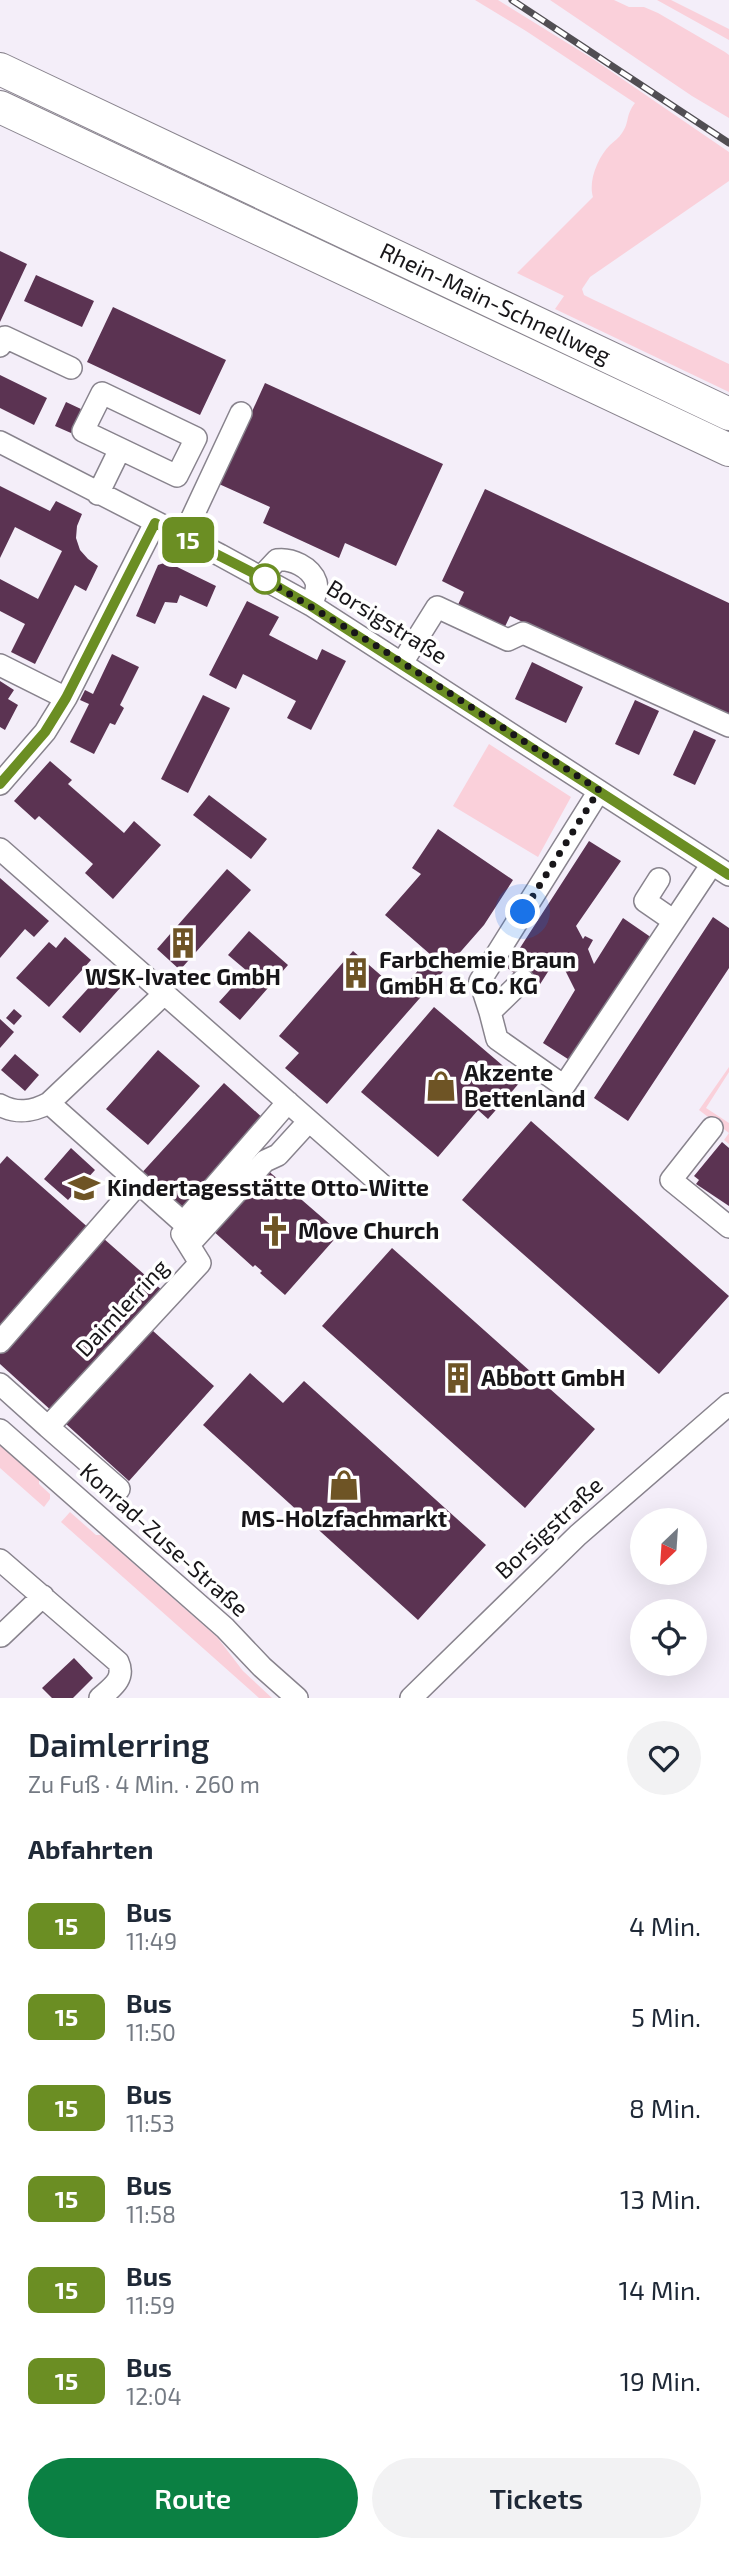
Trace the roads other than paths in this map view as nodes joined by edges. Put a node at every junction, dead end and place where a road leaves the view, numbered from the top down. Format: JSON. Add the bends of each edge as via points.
{"nodes":[{"id":1,"x":0,"y":69,"type":"edge"},
{"id":2,"x":0,"y":108,"type":"edge"},
{"id":3,"x":0,"y":346,"type":"edge"},
{"id":4,"x":71,"y":368,"type":"dead end"},
{"id":5,"x":241,"y":413,"type":"dead end"},
{"id":6,"x":729,"y":414,"type":"edge"},
{"id":7,"x":0,"y":442,"type":"edge"},
{"id":8,"x":120,"y":449,"type":"junction"},
{"id":9,"x":729,"y":450,"type":"edge"},
{"id":10,"x":99,"y":494,"type":"junction"},
{"id":11,"x":155,"y":523,"type":"junction"},
{"id":12,"x":183,"y":537,"type":"junction"},
{"id":13,"x":261,"y":577,"type":"junction"},
{"id":14,"x":311,"y":606,"type":"junction"},
{"id":15,"x":402,"y":663,"type":"junction"},
{"id":16,"x":0,"y":665,"type":"edge"},
{"id":17,"x":66,"y":698,"type":"junction"},
{"id":18,"x":729,"y":726,"type":"edge"},
{"id":19,"x":0,"y":784,"type":"edge"},
{"id":20,"x":599,"y":790,"type":"junction"},
{"id":21,"x":0,"y":849,"type":"edge"},
{"id":22,"x":721,"y":870,"type":"edge"},
{"id":23,"x":659,"y":879,"type":"dead end"},
{"id":24,"x":674,"y":921,"type":"junction"},
{"id":25,"x":523,"y":980,"type":"dead end"},
{"id":26,"x":164,"y":994,"type":"junction"},
{"id":27,"x":490,"y":1012,"type":"junction"},
{"id":28,"x":288,"y":1102,"type":"junction"},
{"id":29,"x":49,"y":1103,"type":"junction"},
{"id":30,"x":0,"y":1105,"type":"edge"},
{"id":31,"x":309,"y":1121,"type":"junction"},
{"id":32,"x":712,"y":1128,"type":"dead end"},
{"id":33,"x":138,"y":1184,"type":"junction"},
{"id":34,"x":382,"y":1185,"type":"dead end"},
{"id":35,"x":729,"y":1227,"type":"edge"},
{"id":36,"x":182,"y":1228,"type":"junction"},
{"id":37,"x":0,"y":1342,"type":"edge"},
{"id":38,"x":0,"y":1384,"type":"edge"},
{"id":39,"x":729,"y":1404,"type":"edge"},
{"id":40,"x":48,"y":1427,"type":"junction"},
{"id":41,"x":0,"y":1430,"type":"edge"},
{"id":42,"x":119,"y":1489,"type":"dead end"},
{"id":43,"x":0,"y":1560,"type":"edge"},
{"id":44,"x":43,"y":1596,"type":"junction"},
{"id":45,"x":1,"y":1636,"type":"edge"},
{"id":46,"x":294,"y":1697,"type":"edge"},
{"id":47,"x":100,"y":1698,"type":"edge"},
{"id":48,"x":411,"y":1698,"type":"edge"}],
"edges":[{"from":1,"to":6,"type":"highway","name":"Rhein-Main-Schnellweg"},
{"from":2,"to":9,"type":"highway"},
{"from":3,"to":4,"type":"street","via":[[5,337]]},
{"from":5,"to":12,"type":"street"},
{"from":7,"to":10,"type":"street","name":"Borsigstraße"},
{"from":8,"to":8,"type":"street","via":[[177,476],[196,438],[102,393],[83,431]]},
{"from":8,"to":10,"type":"street"},
{"from":10,"to":11,"type":"street","name":"Borsigstraße"},
{"from":11,"to":12,"type":"street","name":"Borsigstraße"},
{"from":11,"to":17,"type":"street"},
{"from":12,"to":13,"type":"street","name":"Borsigstraße"},
{"from":13,"to":14,"type":"street","name":"Borsigstraße"},
{"from":13,"to":14,"type":"street","via":[[277,560],[287,559],[302,567],[316,583]]},
{"from":14,"to":15,"type":"street","name":"Borsigstraße"},
{"from":15,"to":18,"type":"street","via":[[437,607],[508,640],[523,633]]},
{"from":15,"to":20,"type":"street","name":"Borsigstraße"},
{"from":16,"to":17,"type":"street"},
{"from":17,"to":19,"type":"street","via":[[45,732]]},
{"from":20,"to":22,"type":"street","name":"Borsigstraße"},
{"from":20,"to":27,"type":"street","via":[[480,981]]},
{"from":21,"to":26,"type":"street"},
{"from":22,"to":24,"type":"street"},
{"from":23,"to":24,"type":"street","via":[[645,901]]},
{"from":24,"to":27,"type":"street","via":[[564,1086],[497,1039]]},
{"from":25,"to":27,"type":"street"},
{"from":26,"to":28,"type":"street"},
{"from":26,"to":29,"type":"street"},
{"from":28,"to":31,"type":"street"},
{"from":28,"to":36,"type":"street"},
{"from":29,"to":30,"type":"street","via":[[26,1112]]},
{"from":29,"to":33,"type":"street","name":"Daimlerring"},
{"from":31,"to":34,"type":"street"},
{"from":31,"to":36,"type":"street","via":[[278,1156],[265,1161],[195,1238]]},
{"from":32,"to":35,"type":"street","via":[[671,1180]]},
{"from":33,"to":36,"type":"street","name":"Daimlerring"},
{"from":33,"to":37,"type":"street"},
{"from":36,"to":40,"type":"street","name":"Daimlerring","via":[[200,1263]]},
{"from":38,"to":40,"type":"street"},
{"from":39,"to":48,"type":"street","name":"Borsigstraße","via":[[569,1543]]},
{"from":40,"to":42,"type":"street"},
{"from":41,"to":46,"type":"street","name":"Konrad-Zuse-Straße","via":[[225,1628]]},
{"from":43,"to":44,"type":"street"},
{"from":44,"to":45,"type":"street"},
{"from":44,"to":47,"type":"street","via":[[118,1662],[119,1679]]}]}
